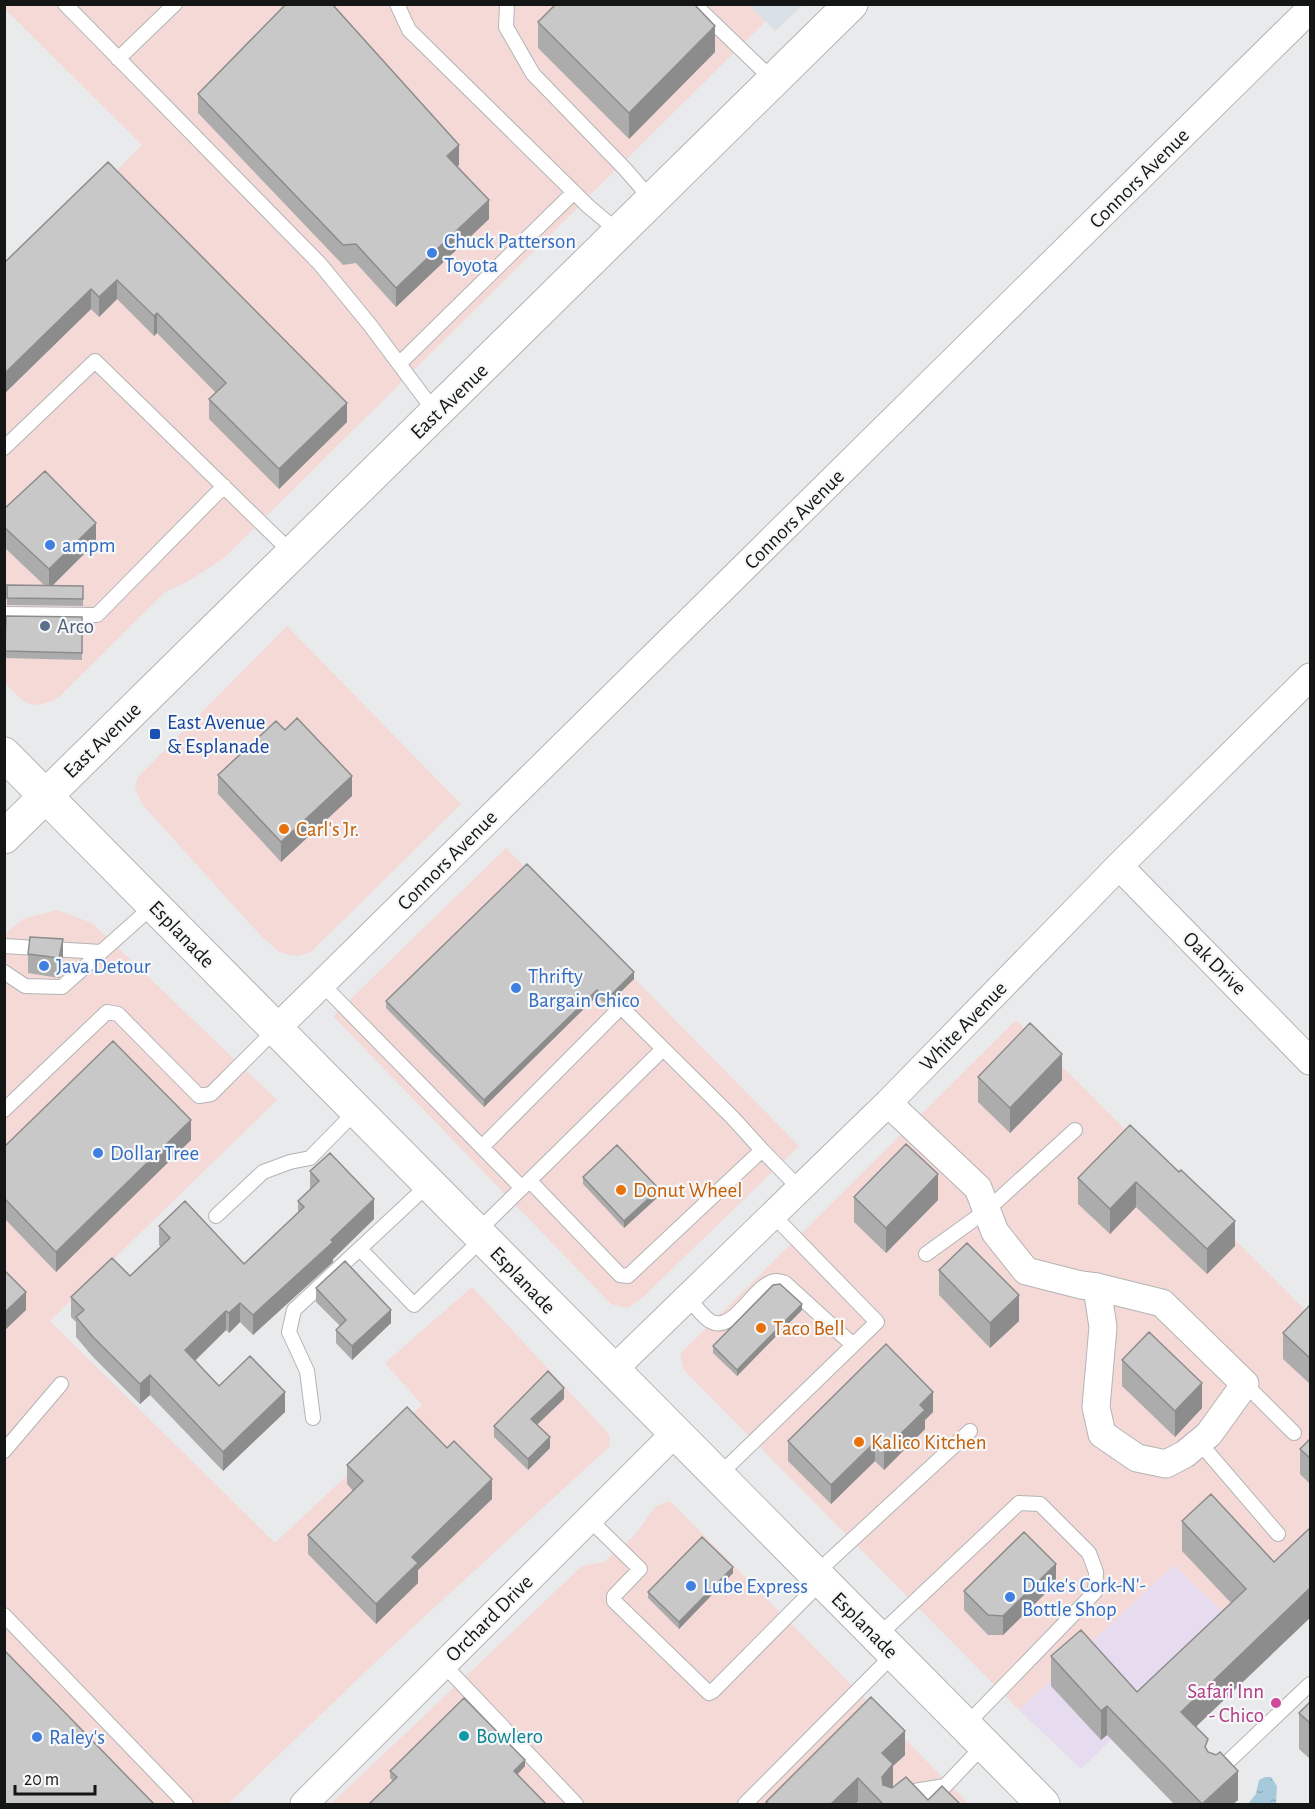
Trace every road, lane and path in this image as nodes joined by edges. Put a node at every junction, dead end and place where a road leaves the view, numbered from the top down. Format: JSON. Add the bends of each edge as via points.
{"nodes":[{"id":1,"x":65,"y":4,"type":"edge"},
{"id":2,"x":175,"y":4,"type":"edge"},
{"id":3,"x":397,"y":4,"type":"edge"},
{"id":4,"x":507,"y":4,"type":"edge"},
{"id":5,"x":694,"y":4,"type":"edge"},
{"id":6,"x":851,"y":4,"type":"edge"},
{"id":7,"x":1311,"y":9,"type":"edge"},
{"id":8,"x":118,"y":59,"type":"junction"},
{"id":9,"x":774,"y":81,"type":"junction"},
{"id":10,"x":574,"y":192,"type":"junction"},
{"id":11,"x":652,"y":201,"type":"junction"},
{"id":12,"x":620,"y":233,"type":"junction"},
{"id":13,"x":399,"y":364,"type":"junction"},
{"id":14,"x":436,"y":414,"type":"junction"},
{"id":15,"x":4,"y":448,"type":"edge"},
{"id":16,"x":224,"y":486,"type":"junction"},
{"id":17,"x":293,"y":554,"type":"junction"},
{"id":18,"x":4,"y":614,"type":"edge"},
{"id":19,"x":1311,"y":677,"type":"edge"},
{"id":20,"x":4,"y":754,"type":"edge"},
{"id":21,"x":46,"y":795,"type":"junction"},
{"id":22,"x":4,"y":837,"type":"edge"},
{"id":23,"x":1119,"y":866,"type":"junction"},
{"id":24,"x":154,"y":905,"type":"junction"},
{"id":25,"x":4,"y":946,"type":"edge"},
{"id":26,"x":102,"y":952,"type":"junction"},
{"id":27,"x":4,"y":972,"type":"edge"},
{"id":28,"x":322,"y":984,"type":"junction"},
{"id":29,"x":276,"y":1029,"type":"junction"},
{"id":30,"x":663,"y":1049,"type":"junction"},
{"id":31,"x":1311,"y":1060,"type":"edge"},
{"id":32,"x":8,"y":1101,"type":"edge"},
{"id":33,"x":888,"y":1103,"type":"junction"},
{"id":34,"x":357,"y":1110,"type":"junction"},
{"id":35,"x":1075,"y":1130,"type":"dead end"},
{"id":36,"x":482,"y":1148,"type":"junction"},
{"id":37,"x":762,"y":1150,"type":"junction"},
{"id":38,"x":429,"y":1184,"type":"junction"},
{"id":39,"x":526,"y":1185,"type":"junction"},
{"id":40,"x":799,"y":1188,"type":"junction"},
{"id":41,"x":987,"y":1210,"type":"junction"},
{"id":42,"x":772,"y":1214,"type":"junction"},
{"id":43,"x":216,"y":1216,"type":"dead end"},
{"id":44,"x":480,"y":1235,"type":"junction"},
{"id":45,"x":360,"y":1249,"type":"junction"},
{"id":46,"x":926,"y":1254,"type":"dead end"},
{"id":47,"x":1097,"y":1287,"type":"junction"},
{"id":48,"x":687,"y":1297,"type":"junction"},
{"id":49,"x":853,"y":1345,"type":"junction"},
{"id":50,"x":613,"y":1370,"type":"junction"},
{"id":51,"x":61,"y":1384,"type":"dead end"},
{"id":52,"x":1245,"y":1384,"type":"junction"},
{"id":53,"x":313,"y":1418,"type":"dead end"},
{"id":54,"x":970,"y":1431,"type":"dead end"},
{"id":55,"x":675,"y":1433,"type":"junction"},
{"id":56,"x":1294,"y":1433,"type":"dead end"},
{"id":57,"x":1199,"y":1442,"type":"junction"},
{"id":58,"x":4,"y":1451,"type":"edge"},
{"id":59,"x":718,"y":1476,"type":"junction"},
{"id":60,"x":588,"y":1519,"type":"junction"},
{"id":61,"x":1278,"y":1534,"type":"dead end"},
{"id":62,"x":818,"y":1577,"type":"junction"},
{"id":63,"x":4,"y":1615,"type":"edge"},
{"id":64,"x":886,"y":1645,"type":"junction"},
{"id":65,"x":443,"y":1664,"type":"junction"},
{"id":66,"x":1311,"y":1684,"type":"edge"},
{"id":67,"x":975,"y":1736,"type":"junction"},
{"id":68,"x":1214,"y":1775,"type":"edge"},
{"id":69,"x":945,"y":1786,"type":"junction"},
{"id":70,"x":186,"y":1804,"type":"edge"},
{"id":71,"x":304,"y":1804,"type":"edge"},
{"id":72,"x":576,"y":1804,"type":"edge"},
{"id":73,"x":745,"y":1804,"type":"edge"},
{"id":74,"x":890,"y":1804,"type":"edge"},
{"id":75,"x":928,"y":1804,"type":"edge"},
{"id":76,"x":1043,"y":1804,"type":"edge"}],
"edges":[{"from":1,"to":8,"type":"lane"},
{"from":2,"to":8,"type":"lane"},
{"from":3,"to":10,"type":"lane","via":[[409,30]]},
{"from":4,"to":11,"type":"lane","via":[[506,27],[533,74]]},
{"from":5,"to":9,"type":"lane"},
{"from":6,"to":9,"type":"main road","name":"East Avenue"},
{"from":7,"to":28,"type":"street","name":"Connors Avenue"},
{"from":8,"to":13,"type":"lane","via":[[320,264]]},
{"from":9,"to":11,"type":"main road","name":"East Avenue"},
{"from":10,"to":12,"type":"lane"},
{"from":10,"to":13,"type":"lane"},
{"from":11,"to":12,"type":"main road","name":"East Avenue"},
{"from":12,"to":14,"type":"main road","name":"East Avenue"},
{"from":13,"to":14,"type":"lane"},
{"from":14,"to":17,"type":"main road","name":"East Avenue"},
{"from":15,"to":16,"type":"lane","via":[[95,361]]},
{"from":16,"to":17,"type":"lane"},
{"from":16,"to":18,"type":"lane","via":[[97,615]]},
{"from":17,"to":21,"type":"main road","name":"East Avenue"},
{"from":19,"to":23,"type":"street","name":"White Avenue"},
{"from":20,"to":21,"type":"main road","name":"Esplanade"},
{"from":21,"to":22,"type":"main road","name":"East Avenue"},
{"from":21,"to":24,"type":"main road","name":"Esplanade"},
{"from":23,"to":31,"type":"street","name":"Oak Drive"},
{"from":23,"to":33,"type":"street","name":"White Avenue"},
{"from":24,"to":26,"type":"lane"},
{"from":24,"to":29,"type":"main road","name":"Esplanade"},
{"from":25,"to":26,"type":"lane"},
{"from":26,"to":27,"type":"lane","via":[[62,987],[25,986]]},
{"from":28,"to":29,"type":"street","name":"Connors Avenue"},
{"from":28,"to":36,"type":"lane"},
{"from":29,"to":32,"type":"lane","via":[[211,1094],[199,1095],[118,1014],[107,1012]]},
{"from":29,"to":34,"type":"main road","name":"Esplanade"},
{"from":30,"to":36,"type":"lane","via":[[621,1007]]},
{"from":30,"to":37,"type":"lane"},
{"from":30,"to":39,"type":"lane"},
{"from":33,"to":40,"type":"street","name":"White Avenue"},
{"from":33,"to":41,"type":"street","via":[[978,1188]]},
{"from":34,"to":38,"type":"main road","name":"Esplanade"},
{"from":34,"to":43,"type":"lane","via":[[310,1158],[263,1172]]},
{"from":35,"to":41,"type":"lane"},
{"from":36,"to":39,"type":"lane"},
{"from":37,"to":39,"type":"lane","via":[[628,1276],[620,1275]]},
{"from":37,"to":40,"type":"lane"},
{"from":38,"to":44,"type":"main road","name":"Esplanade"},
{"from":38,"to":45,"type":"lane"},
{"from":39,"to":44,"type":"lane"},
{"from":40,"to":42,"type":"street","name":"White Avenue"},
{"from":41,"to":46,"type":"lane"},
{"from":41,"to":47,"type":"street","via":[[995,1232],[1026,1271]]},
{"from":42,"to":48,"type":"street","name":"White Avenue"},
{"from":42,"to":49,"type":"lane","via":[[877,1322]]},
{"from":44,"to":45,"type":"lane","via":[[414,1305]]},
{"from":44,"to":50,"type":"main road","name":"Esplanade"},
{"from":45,"to":53,"type":"lane","via":[[294,1310],[289,1332],[307,1371]]},
{"from":47,"to":52,"type":"street","via":[[1162,1303]]},
{"from":47,"to":57,"type":"street","via":[[1103,1327],[1096,1407],[1102,1434],[1137,1458],[1166,1464]]},
{"from":48,"to":49,"type":"lane","via":[[710,1321],[727,1323],[764,1286],[775,1281],[785,1283]]},
{"from":48,"to":50,"type":"street","name":"White Avenue"},
{"from":49,"to":59,"type":"lane"},
{"from":50,"to":55,"type":"main road","name":"Esplanade"},
{"from":51,"to":58,"type":"lane"},
{"from":52,"to":56,"type":"lane"},
{"from":52,"to":57,"type":"street"},
{"from":54,"to":62,"type":"lane"},
{"from":55,"to":59,"type":"main road","name":"Esplanade"},
{"from":55,"to":60,"type":"street","name":"Orchard Drive"},
{"from":57,"to":61,"type":"lane"},
{"from":59,"to":62,"type":"main road","name":"Esplanade"},
{"from":60,"to":62,"type":"lane","via":[[640,1569],[614,1596],[614,1601],[709,1693]]},
{"from":60,"to":65,"type":"street","name":"Orchard Drive"},
{"from":62,"to":64,"type":"main road","name":"Esplanade"},
{"from":63,"to":70,"type":"lane"},
{"from":64,"to":67,"type":"main road","name":"Esplanade"},
{"from":64,"to":67,"type":"lane","via":[[1019,1503],[1040,1504],[1089,1553],[1096,1572],[1095,1592]]},
{"from":64,"to":73,"type":"lane"},
{"from":65,"to":71,"type":"street","name":"Orchard Drive"},
{"from":65,"to":72,"type":"lane"},
{"from":66,"to":68,"type":"lane"},
{"from":67,"to":69,"type":"lane"},
{"from":67,"to":76,"type":"main road","name":"Esplanade"},
{"from":69,"to":74,"type":"lane","via":[[902,1793]]},
{"from":69,"to":75,"type":"lane"}]}
